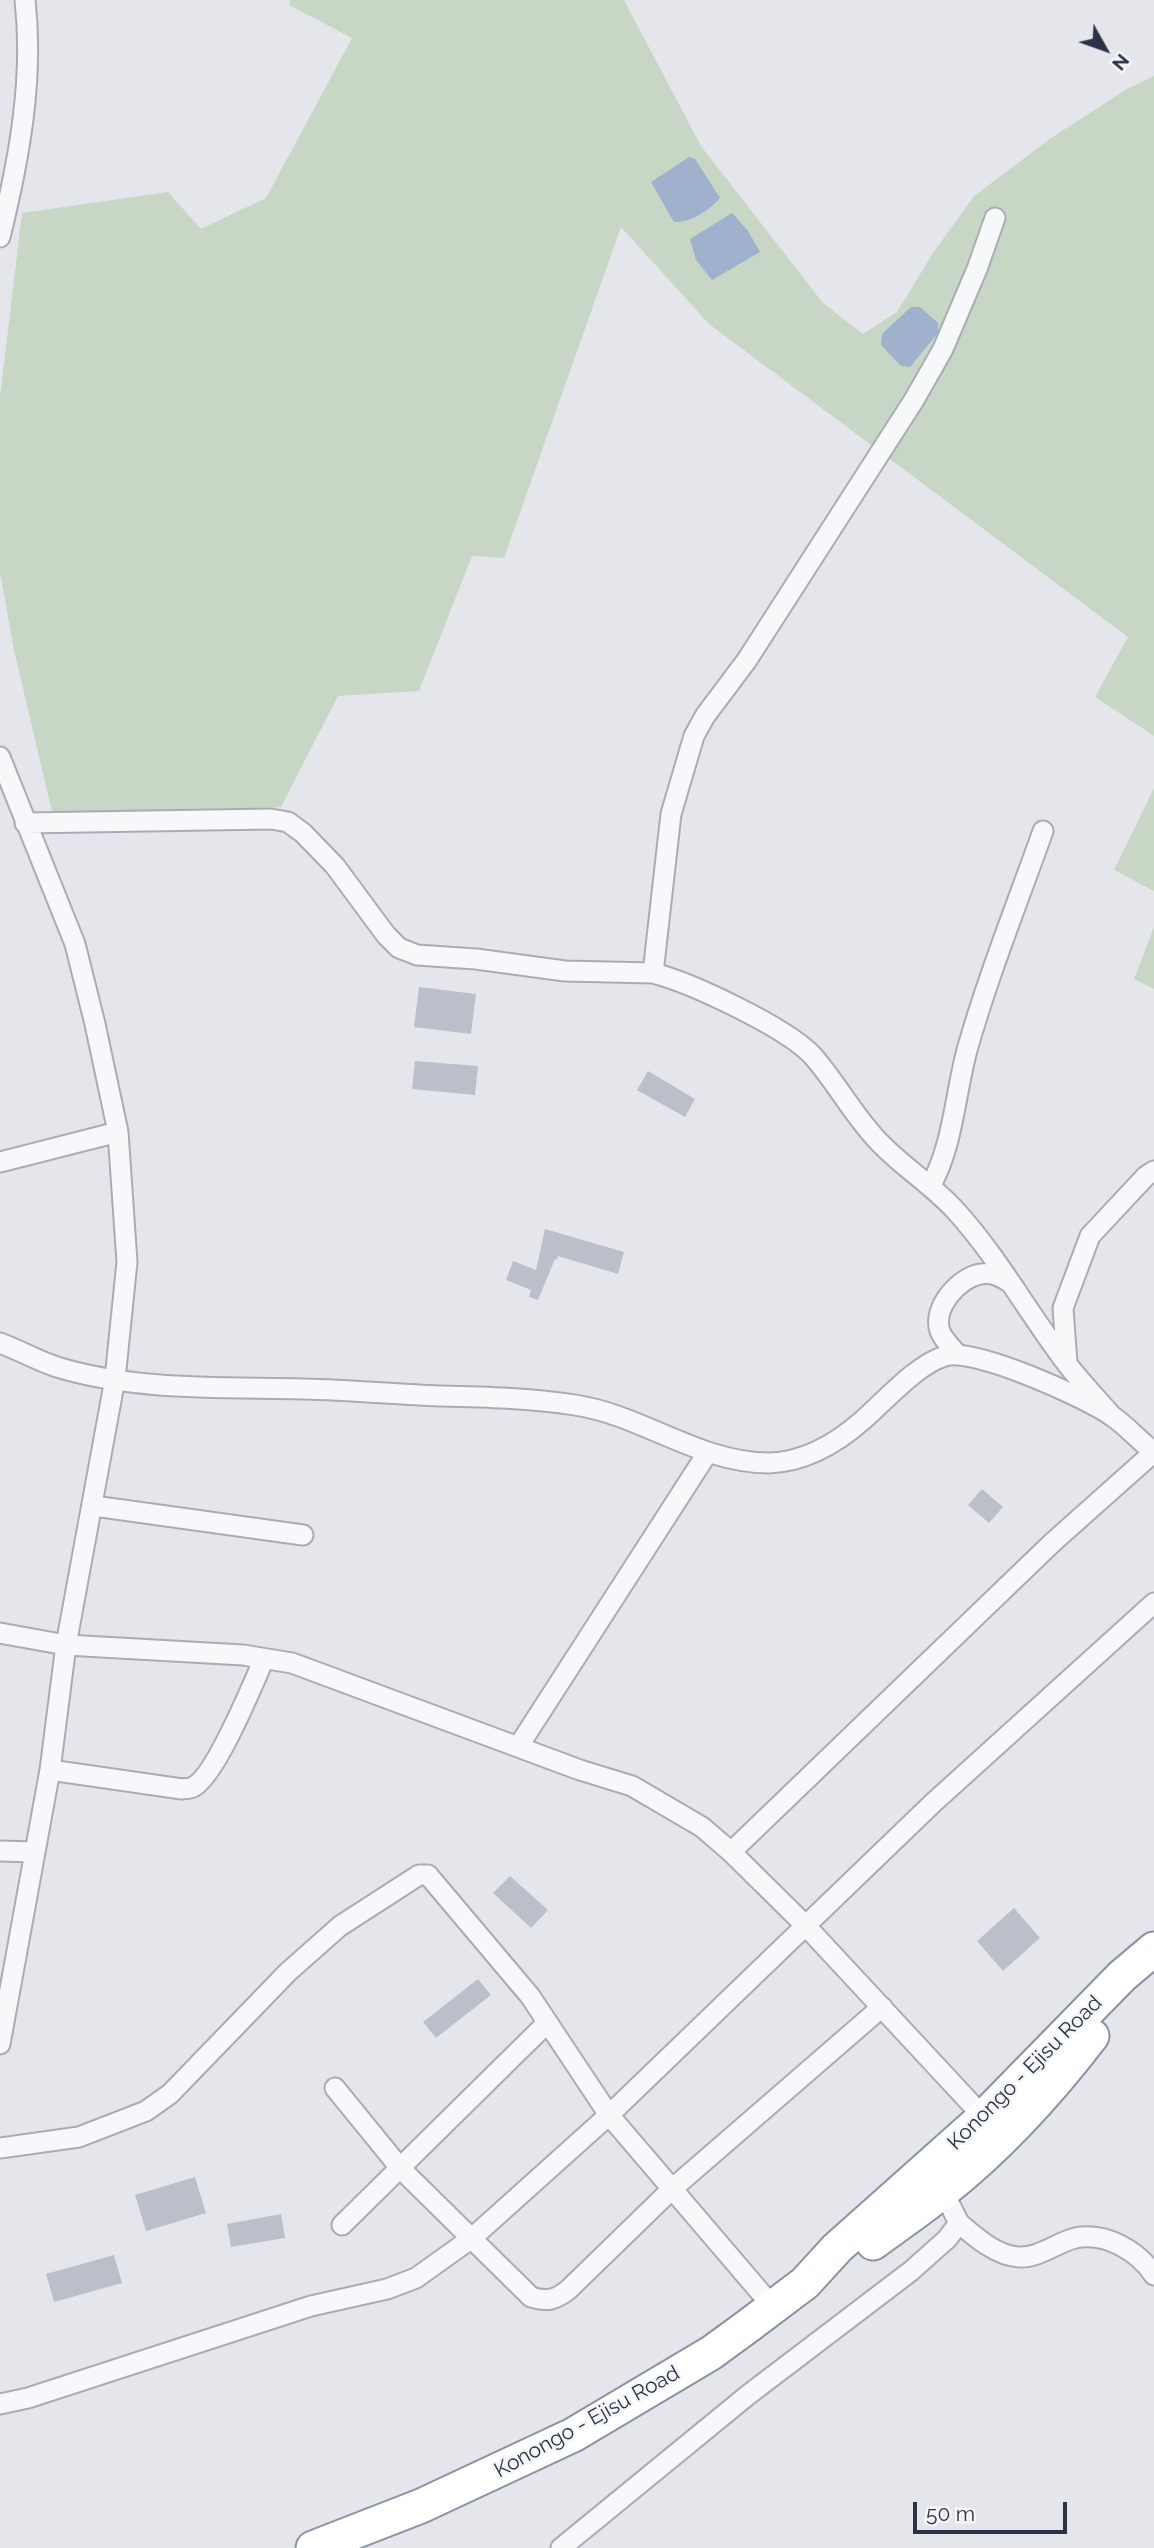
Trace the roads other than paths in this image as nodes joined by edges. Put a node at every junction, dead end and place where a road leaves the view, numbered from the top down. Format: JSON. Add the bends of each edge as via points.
{"nodes":[{"id":1,"x":25,"y":0,"type":"edge"},
{"id":2,"x":3,"y":207,"type":"edge"},
{"id":3,"x":995,"y":218,"type":"dead end"},
{"id":4,"x":0,"y":237,"type":"edge"},
{"id":5,"x":0,"y":757,"type":"edge"},
{"id":6,"x":25,"y":823,"type":"junction"},
{"id":7,"x":1043,"y":831,"type":"dead end"},
{"id":8,"x":653,"y":973,"type":"junction"},
{"id":9,"x":118,"y":1132,"type":"junction"},
{"id":10,"x":0,"y":1162,"type":"edge"},
{"id":11,"x":1154,"y":1171,"type":"edge"},
{"id":12,"x":931,"y":1185,"type":"junction"},
{"id":13,"x":1012,"y":1283,"type":"junction"},
{"id":14,"x":0,"y":1343,"type":"edge"},
{"id":15,"x":956,"y":1353,"type":"junction"},
{"id":16,"x":1067,"y":1364,"type":"junction"},
{"id":17,"x":115,"y":1379,"type":"junction"},
{"id":18,"x":1112,"y":1416,"type":"junction"},
{"id":19,"x":708,"y":1452,"type":"junction"},
{"id":20,"x":1154,"y":1452,"type":"edge"},
{"id":21,"x":94,"y":1506,"type":"junction"},
{"id":22,"x":303,"y":1535,"type":"dead end"},
{"id":23,"x":1154,"y":1603,"type":"edge"},
{"id":24,"x":0,"y":1633,"type":"edge"},
{"id":25,"x":66,"y":1645,"type":"junction"},
{"id":26,"x":264,"y":1659,"type":"junction"},
{"id":27,"x":518,"y":1747,"type":"junction"},
{"id":28,"x":50,"y":1770,"type":"junction"},
{"id":29,"x":0,"y":1851,"type":"edge"},
{"id":30,"x":731,"y":1852,"type":"junction"},
{"id":31,"x":34,"y":1853,"type":"junction"},
{"id":32,"x":805,"y":1925,"type":"junction"},
{"id":33,"x":1154,"y":1949,"type":"edge"},
{"id":34,"x":881,"y":2007,"type":"junction"},
{"id":35,"x":547,"y":2023,"type":"junction"},
{"id":36,"x":0,"y":2044,"type":"edge"},
{"id":37,"x":335,"y":2088,"type":"dead end"},
{"id":38,"x":609,"y":2116,"type":"junction"},
{"id":39,"x":993,"y":2127,"type":"junction"},
{"id":40,"x":0,"y":2148,"type":"edge"},
{"id":41,"x":401,"y":2169,"type":"junction"},
{"id":42,"x":672,"y":2189,"type":"junction"},
{"id":43,"x":943,"y":2191,"type":"junction"},
{"id":44,"x":959,"y":2223,"type":"junction"},
{"id":45,"x":342,"y":2225,"type":"dead end"},
{"id":46,"x":472,"y":2238,"type":"junction"},
{"id":47,"x":1154,"y":2275,"type":"edge"},
{"id":48,"x":805,"y":2283,"type":"junction"},
{"id":49,"x":773,"y":2307,"type":"junction"},
{"id":50,"x":0,"y":2404,"type":"edge"},
{"id":51,"x":313,"y":2548,"type":"edge"},
{"id":52,"x":561,"y":2548,"type":"edge"}],
"edges":[{"from":1,"to":2,"type":"street","via":[[26,102]]},
{"from":2,"to":4,"type":"street"},
{"from":3,"to":8,"type":"street","via":[[943,349],[915,400],[694,736],[671,814]]},
{"from":5,"to":6,"type":"street"},
{"from":6,"to":8,"type":"street","via":[[288,822],[335,866],[399,948],[416,955],[565,971]]},
{"from":6,"to":9,"type":"street","via":[[75,944]]},
{"from":7,"to":12,"type":"street","via":[[975,1023],[940,1168]]},
{"from":8,"to":12,"type":"street","via":[[698,990],[799,1042],[879,1143]]},
{"from":9,"to":10,"type":"street"},
{"from":9,"to":17,"type":"street","via":[[127,1262]]},
{"from":11,"to":16,"type":"street","via":[[1090,1236],[1063,1308]]},
{"from":12,"to":13,"type":"street"},
{"from":13,"to":15,"type":"street","via":[[995,1274],[979,1274],[951,1294],[940,1312],[940,1331]]},
{"from":13,"to":16,"type":"street"},
{"from":14,"to":17,"type":"street","via":[[57,1367]]},
{"from":15,"to":18,"type":"street","via":[[1077,1396]]},
{"from":15,"to":19,"type":"street","via":[[926,1365],[852,1430],[794,1461],[733,1460]]},
{"from":16,"to":18,"type":"street"},
{"from":17,"to":19,"type":"street","via":[[577,1405]]},
{"from":17,"to":21,"type":"street"},
{"from":18,"to":20,"type":"street"},
{"from":19,"to":27,"type":"street"},
{"from":20,"to":30,"type":"street","via":[[1052,1543]]},
{"from":21,"to":22,"type":"street"},
{"from":21,"to":25,"type":"street"},
{"from":23,"to":32,"type":"street"},
{"from":24,"to":25,"type":"street"},
{"from":25,"to":26,"type":"street"},
{"from":25,"to":28,"type":"street"},
{"from":26,"to":27,"type":"street","via":[[292,1663]]},
{"from":26,"to":28,"type":"street","via":[[230,1735],[204,1778],[193,1787]]},
{"from":27,"to":30,"type":"street","via":[[632,1786],[702,1827]]},
{"from":28,"to":31,"type":"street"},
{"from":29,"to":31,"type":"street"},
{"from":30,"to":32,"type":"street"},
{"from":31,"to":36,"type":"street"},
{"from":32,"to":34,"type":"street"},
{"from":32,"to":38,"type":"street"},
{"from":33,"to":39,"type":"highway","name":"Konongo - Ejisu Road","via":[[1086,2043]]},
{"from":34,"to":39,"type":"street"},
{"from":34,"to":42,"type":"street"},
{"from":35,"to":38,"type":"street"},
{"from":35,"to":40,"type":"street","via":[[530,1996],[428,1875],[419,1875],[340,1926],[288,1972],[170,2094],[146,2111],[79,2137]]},
{"from":35,"to":41,"type":"street"},
{"from":37,"to":41,"type":"street"},
{"from":38,"to":42,"type":"street"},
{"from":38,"to":46,"type":"street"},
{"from":39,"to":43,"type":"highway","name":"Konongo - Ejisu Road"},
{"from":39,"to":48,"type":"highway","name":"Konongo - Ejisu Road","via":[[837,2248]]},
{"from":41,"to":45,"type":"street"},
{"from":41,"to":46,"type":"street"},
{"from":42,"to":46,"type":"street","via":[[557,2298],[531,2297]]},
{"from":42,"to":49,"type":"street"},
{"from":43,"to":44,"type":"street"},
{"from":43,"to":48,"type":"highway","name":"Konongo - Ejisu Road","via":[[848,2262]]},
{"from":44,"to":47,"type":"street","via":[[977,2240],[1017,2257],[1032,2256],[1077,2238],[1101,2239],[1126,2247]]},
{"from":44,"to":52,"type":"street","via":[[902,2278],[748,2395]]},
{"from":46,"to":50,"type":"street","via":[[416,2278],[387,2289],[311,2306]]},
{"from":48,"to":49,"type":"highway","name":"Konongo - Ejisu Road"},
{"from":49,"to":51,"type":"highway","name":"Konongo - Ejisu Road","via":[[711,2353],[573,2435],[421,2506]]}]}
